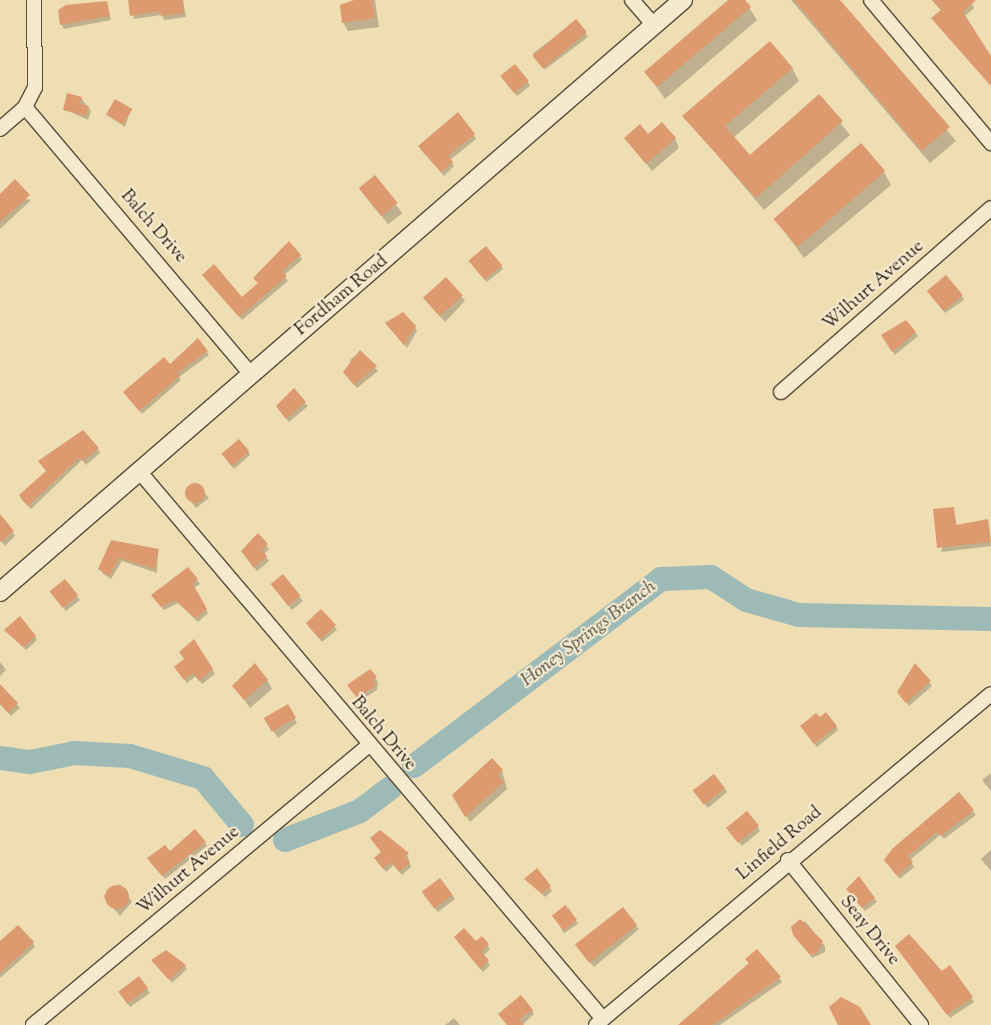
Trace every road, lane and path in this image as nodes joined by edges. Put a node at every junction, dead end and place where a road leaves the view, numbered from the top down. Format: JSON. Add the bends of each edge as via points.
{"nodes":[{"id":1,"x":34,"y":0,"type":"edge"},
{"id":2,"x":632,"y":0,"type":"edge"},
{"id":3,"x":683,"y":0,"type":"edge"},
{"id":4,"x":871,"y":0,"type":"edge"},
{"id":5,"x":654,"y":25,"type":"junction"},
{"id":6,"x":25,"y":107,"type":"junction"},
{"id":7,"x":0,"y":129,"type":"edge"},
{"id":8,"x":991,"y":143,"type":"edge"},
{"id":9,"x":991,"y":208,"type":"edge"},
{"id":10,"x":250,"y":373,"type":"junction"},
{"id":11,"x":781,"y":392,"type":"dead end"},
{"id":12,"x":139,"y":471,"type":"junction"},
{"id":13,"x":0,"y":592,"type":"edge"},
{"id":14,"x":991,"y":694,"type":"edge"},
{"id":15,"x":368,"y":746,"type":"junction"},
{"id":16,"x":788,"y":860,"type":"junction"},
{"id":17,"x":599,"y":1022,"type":"edge"},
{"id":18,"x":33,"y":1025,"type":"edge"},
{"id":19,"x":922,"y":1025,"type":"edge"}],
"edges":[{"from":1,"to":6,"type":"street","via":[[38,64]]},
{"from":2,"to":5,"type":"street"},
{"from":3,"to":5,"type":"street","name":"Fordham Road"},
{"from":4,"to":8,"type":"street"},
{"from":5,"to":10,"type":"street","name":"Fordham Road","via":[[366,278]]},
{"from":6,"to":7,"type":"street"},
{"from":6,"to":10,"type":"street","name":"Balch Drive"},
{"from":9,"to":11,"type":"street","name":"Wilhurt Avenue"},
{"from":10,"to":12,"type":"street","name":"Fordham Road"},
{"from":12,"to":13,"type":"street","name":"Fordham Road"},
{"from":12,"to":15,"type":"street","name":"Balch Drive"},
{"from":14,"to":16,"type":"street","name":"Linfield Road"},
{"from":15,"to":17,"type":"street","name":"Balch Drive"},
{"from":15,"to":18,"type":"street","name":"Wilhurt Avenue"},
{"from":16,"to":17,"type":"street","name":"Linfield Road"},
{"from":16,"to":19,"type":"street","name":"Seay Drive"}]}
